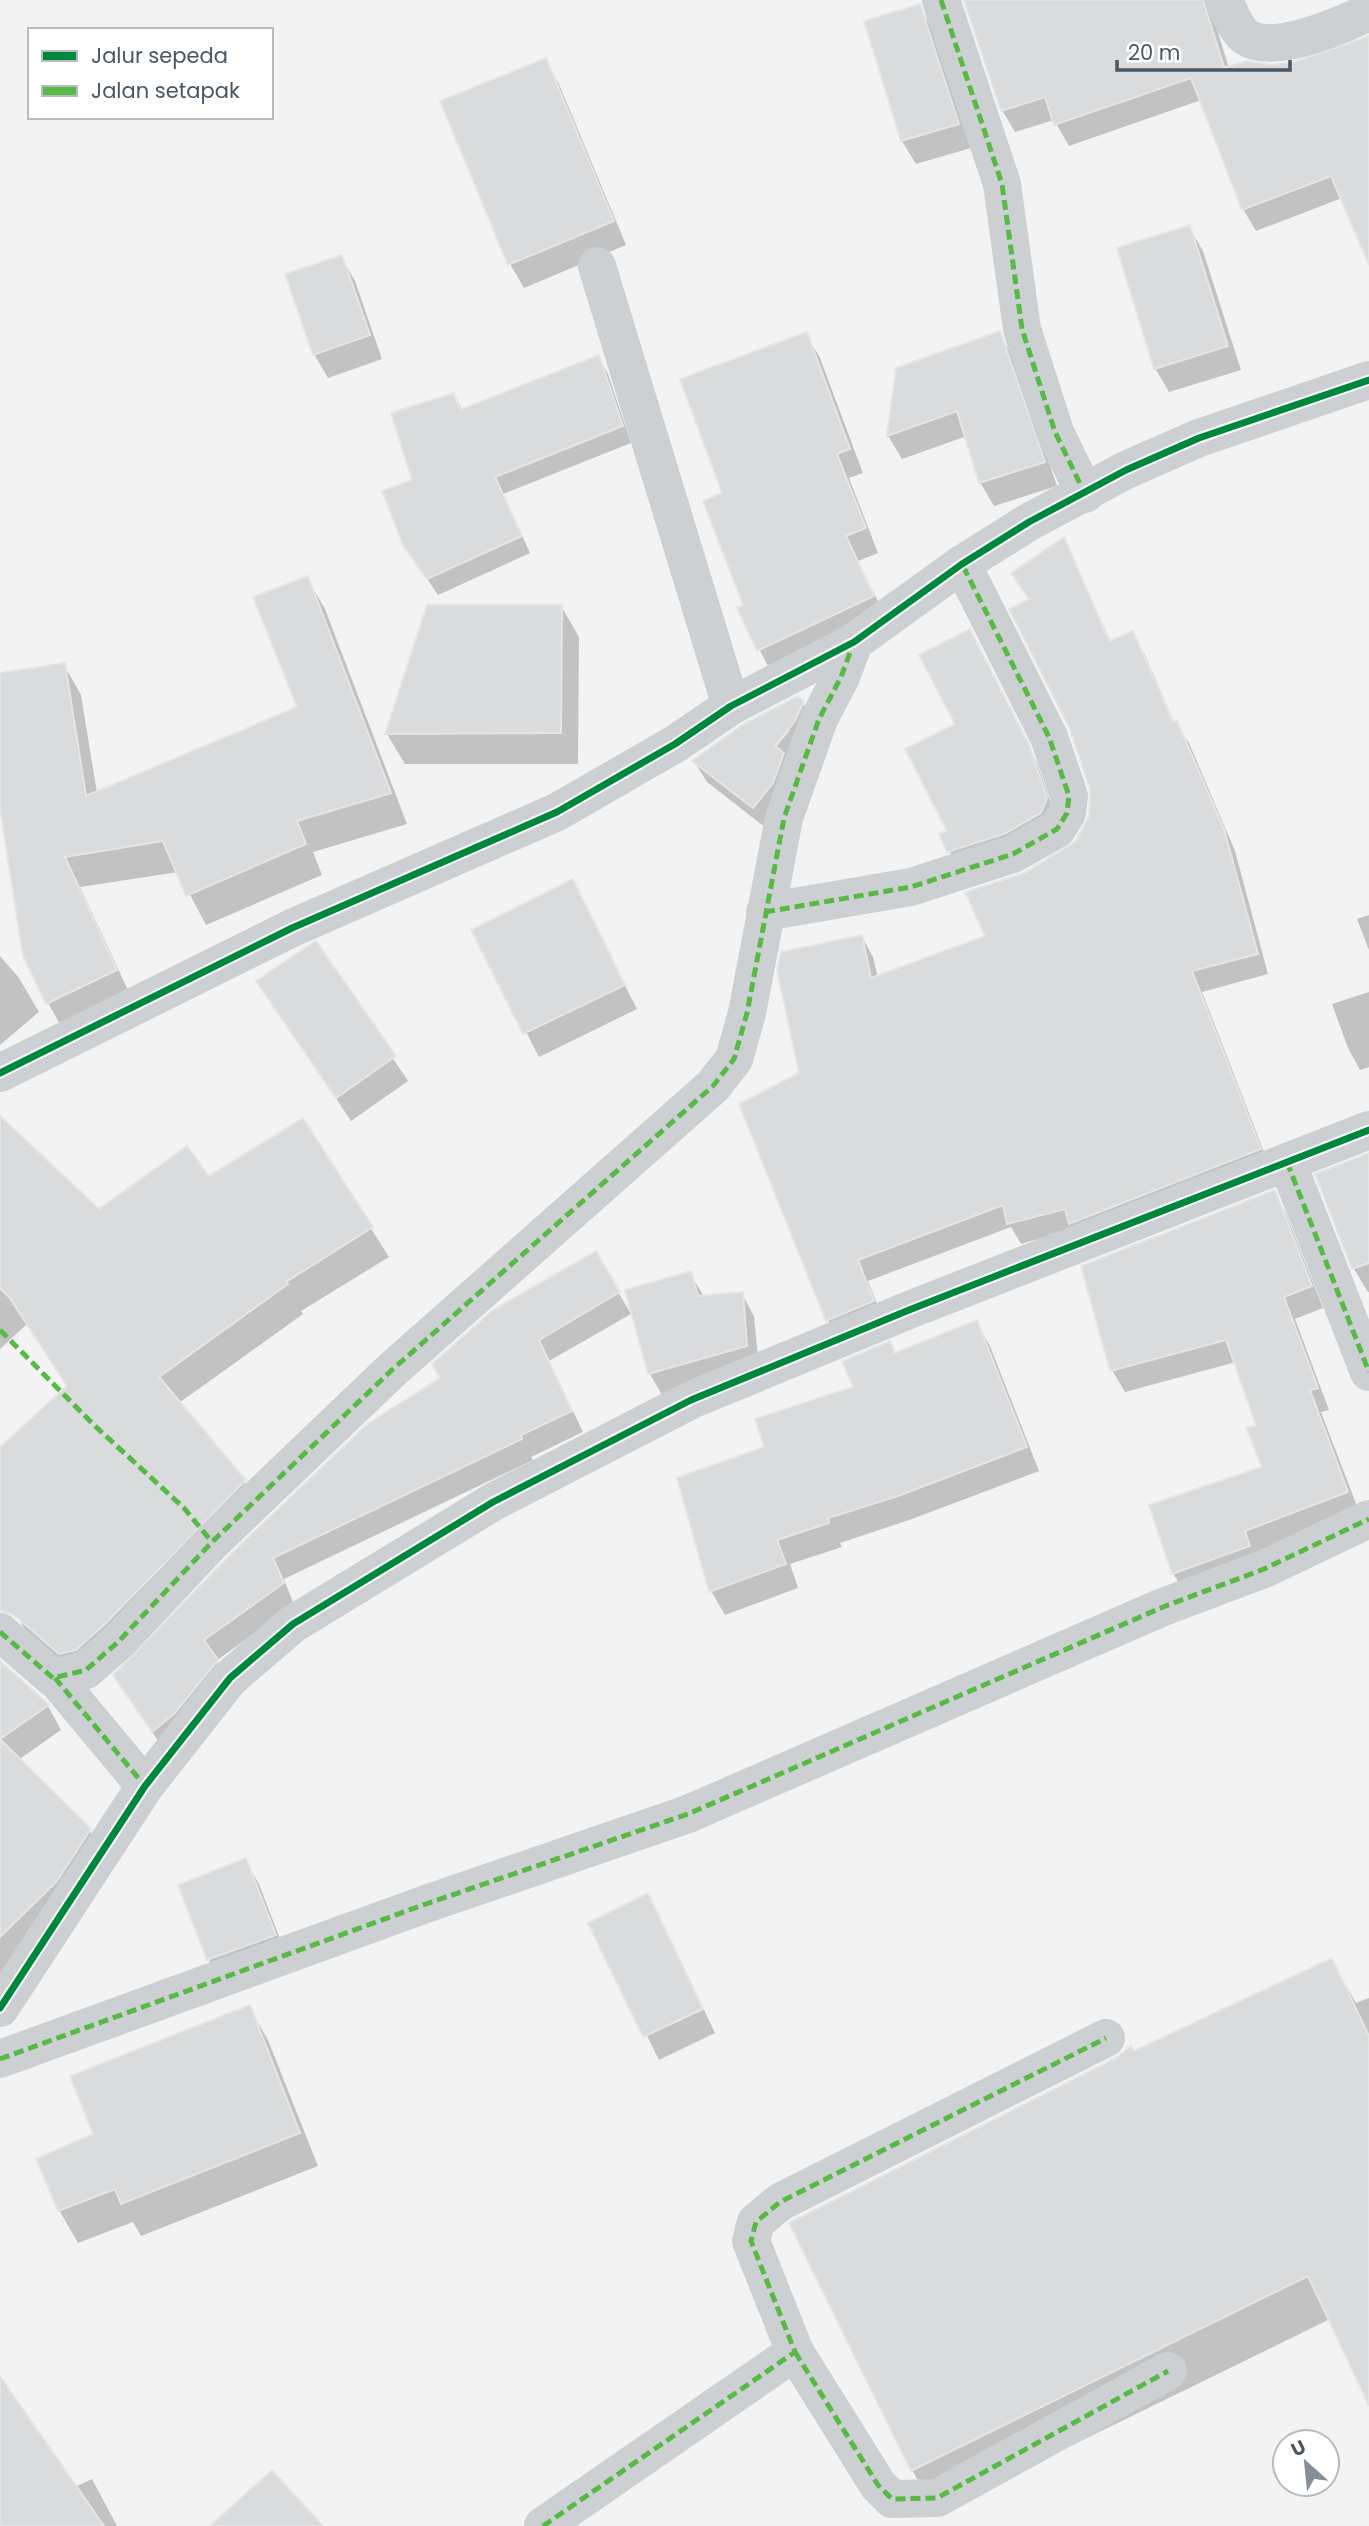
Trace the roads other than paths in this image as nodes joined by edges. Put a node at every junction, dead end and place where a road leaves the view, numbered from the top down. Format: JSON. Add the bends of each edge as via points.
{"nodes":[{"id":1,"x":941,"y":0,"type":"edge"},
{"id":2,"x":1224,"y":0,"type":"edge"},
{"id":3,"x":1369,"y":12,"type":"edge"},
{"id":4,"x":597,"y":266,"type":"dead end"},
{"id":5,"x":1369,"y":380,"type":"edge"},
{"id":6,"x":1085,"y":494,"type":"junction"},
{"id":7,"x":962,"y":564,"type":"junction"},
{"id":8,"x":854,"y":642,"type":"junction"},
{"id":9,"x":731,"y":706,"type":"junction"},
{"id":10,"x":765,"y":912,"type":"junction"},
{"id":11,"x":0,"y":1073,"type":"edge"},
{"id":12,"x":1369,"y":1130,"type":"edge"},
{"id":13,"x":1287,"y":1162,"type":"junction"},
{"id":14,"x":1369,"y":1372,"type":"edge"},
{"id":15,"x":1369,"y":1519,"type":"edge"},
{"id":16,"x":0,"y":1632,"type":"edge"},
{"id":17,"x":55,"y":1678,"type":"junction"},
{"id":18,"x":145,"y":1786,"type":"junction"},
{"id":19,"x":0,"y":2008,"type":"edge"},
{"id":20,"x":1106,"y":2038,"type":"dead end"},
{"id":21,"x":0,"y":2059,"type":"edge"},
{"id":22,"x":795,"y":2352,"type":"junction"},
{"id":23,"x":1168,"y":2371,"type":"dead end"},
{"id":24,"x":543,"y":2526,"type":"edge"}],
"edges":[{"from":1,"to":6,"type":"street","via":[[1002,184],[1022,329],[1055,432]]},
{"from":2,"to":3,"type":"street","via":[[1243,36],[1256,42],[1278,43],[1310,35]]},
{"from":4,"to":9,"type":"street"},
{"from":5,"to":6,"type":"street","via":[[1199,438]]},
{"from":6,"to":7,"type":"street"},
{"from":7,"to":8,"type":"street"},
{"from":7,"to":10,"type":"street","via":[[1049,737],[1069,796],[1067,813],[1057,829],[1013,854],[911,887]]},
{"from":8,"to":9,"type":"street"},
{"from":8,"to":10,"type":"street","via":[[819,719],[784,818]]},
{"from":9,"to":11,"type":"street","via":[[557,812],[292,928]]},
{"from":10,"to":17,"type":"street","via":[[734,1059],[713,1086],[393,1369],[212,1542],[119,1641],[86,1670]]},
{"from":12,"to":13,"type":"street"},
{"from":13,"to":14,"type":"street"},
{"from":13,"to":18,"type":"street","via":[[691,1400],[493,1502],[293,1624],[230,1678]]},
{"from":15,"to":21,"type":"street","via":[[1264,1570],[1163,1607],[688,1814],[422,1905]]},
{"from":16,"to":17,"type":"street"},
{"from":17,"to":18,"type":"street"},
{"from":18,"to":19,"type":"street"},
{"from":20,"to":22,"type":"street","via":[[780,2202],[756,2222],[751,2241]]},
{"from":22,"to":23,"type":"street","via":[[878,2485],[892,2499],[937,2498]]},
{"from":22,"to":24,"type":"street"}]}
